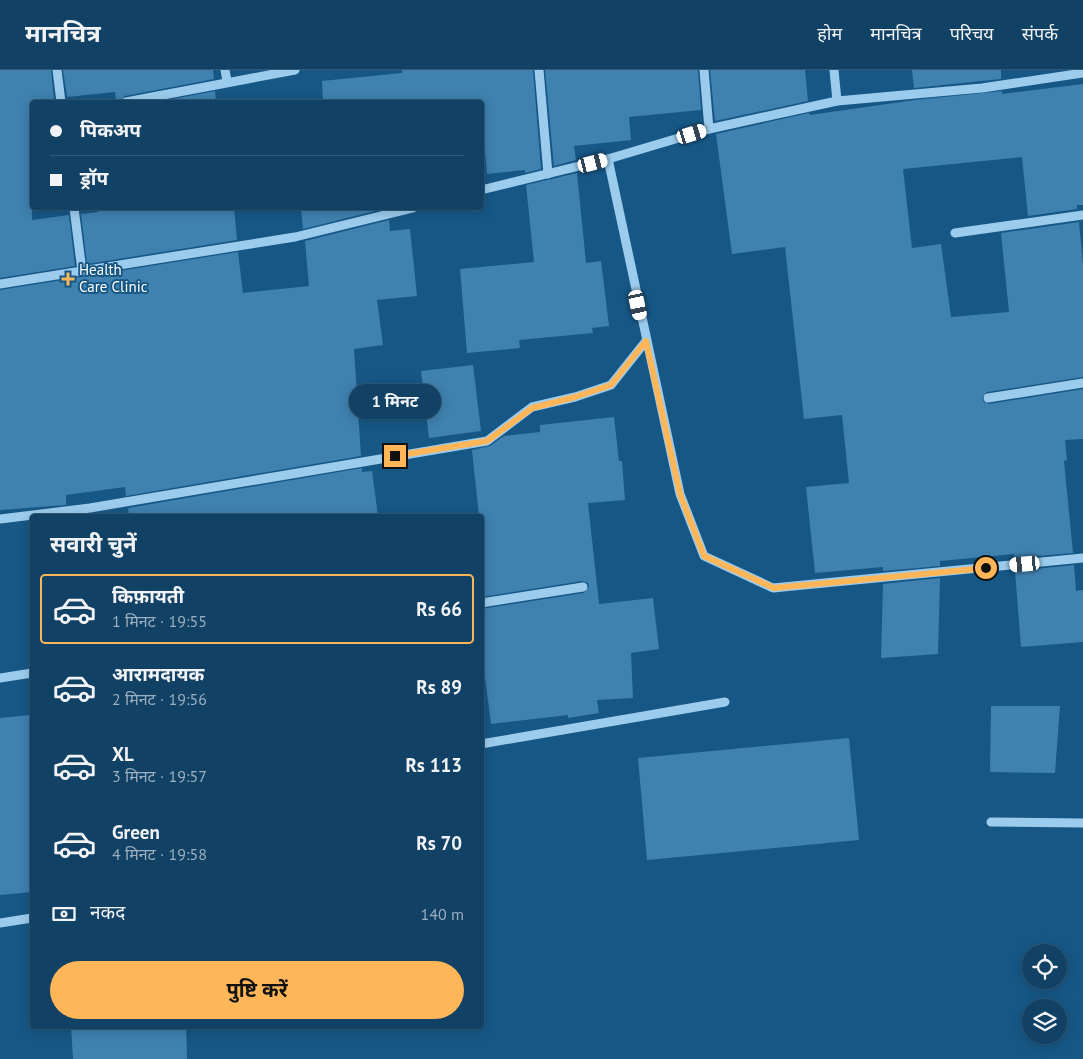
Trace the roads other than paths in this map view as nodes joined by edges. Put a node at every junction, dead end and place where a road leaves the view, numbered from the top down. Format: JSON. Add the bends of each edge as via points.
{"nodes":[{"id":1,"x":57,"y":70,"type":"edge"},
{"id":2,"x":225,"y":70,"type":"edge"},
{"id":3,"x":295,"y":70,"type":"edge"},
{"id":4,"x":539,"y":70,"type":"edge"},
{"id":5,"x":704,"y":70,"type":"edge"},
{"id":6,"x":834,"y":70,"type":"edge"},
{"id":7,"x":1083,"y":73,"type":"edge"},
{"id":8,"x":227,"y":82,"type":"junction"},
{"id":9,"x":61,"y":100,"type":"edge"},
{"id":10,"x":136,"y":100,"type":"edge"},
{"id":11,"x":837,"y":102,"type":"junction"},
{"id":12,"x":709,"y":129,"type":"junction"},
{"id":13,"x":608,"y":159,"type":"junction"},
{"id":14,"x":548,"y":174,"type":"junction"},
{"id":15,"x":484,"y":189,"type":"edge"},
{"id":16,"x":74,"y":210,"type":"edge"},
{"id":17,"x":405,"y":210,"type":"edge"},
{"id":18,"x":1083,"y":215,"type":"edge"},
{"id":19,"x":955,"y":233,"type":"dead end"},
{"id":20,"x":82,"y":271,"type":"junction"},
{"id":21,"x":0,"y":284,"type":"edge"},
{"id":22,"x":646,"y":341,"type":"junction"},
{"id":23,"x":1083,"y":383,"type":"edge"},
{"id":24,"x":988,"y":398,"type":"dead end"},
{"id":25,"x":41,"y":514,"type":"edge"},
{"id":26,"x":30,"y":515,"type":"edge"},
{"id":27,"x":0,"y":519,"type":"edge"},
{"id":28,"x":1083,"y":558,"type":"edge"},
{"id":29,"x":583,"y":587,"type":"dead end"},
{"id":30,"x":484,"y":603,"type":"edge"},
{"id":31,"x":30,"y":673,"type":"edge"},
{"id":32,"x":0,"y":678,"type":"edge"},
{"id":33,"x":725,"y":702,"type":"dead end"},
{"id":34,"x":484,"y":743,"type":"edge"},
{"id":35,"x":991,"y":822,"type":"dead end"},
{"id":36,"x":1083,"y":823,"type":"edge"},
{"id":37,"x":30,"y":918,"type":"edge"},
{"id":38,"x":0,"y":924,"type":"edge"}],
"edges":[{"from":1,"to":9,"type":"street"},
{"from":2,"to":8,"type":"street"},
{"from":3,"to":8,"type":"street"},
{"from":4,"to":14,"type":"street"},
{"from":5,"to":12,"type":"street"},
{"from":6,"to":11,"type":"street"},
{"from":7,"to":11,"type":"street","via":[[982,88]]},
{"from":8,"to":10,"type":"street"},
{"from":11,"to":12,"type":"street"},
{"from":12,"to":13,"type":"street"},
{"from":13,"to":14,"type":"street"},
{"from":13,"to":22,"type":"street"},
{"from":14,"to":15,"type":"street"},
{"from":16,"to":20,"type":"street"},
{"from":17,"to":20,"type":"street","via":[[296,237]]},
{"from":18,"to":19,"type":"street"},
{"from":20,"to":21,"type":"street"},
{"from":22,"to":25,"type":"street","via":[[611,385],[532,408],[487,441]]},
{"from":22,"to":28,"type":"street","via":[[680,494],[704,556],[774,588]]},
{"from":23,"to":24,"type":"street"},
{"from":26,"to":27,"type":"street"},
{"from":29,"to":30,"type":"street"},
{"from":31,"to":32,"type":"street"},
{"from":33,"to":34,"type":"street"},
{"from":35,"to":36,"type":"street"},
{"from":37,"to":38,"type":"street"}]}
